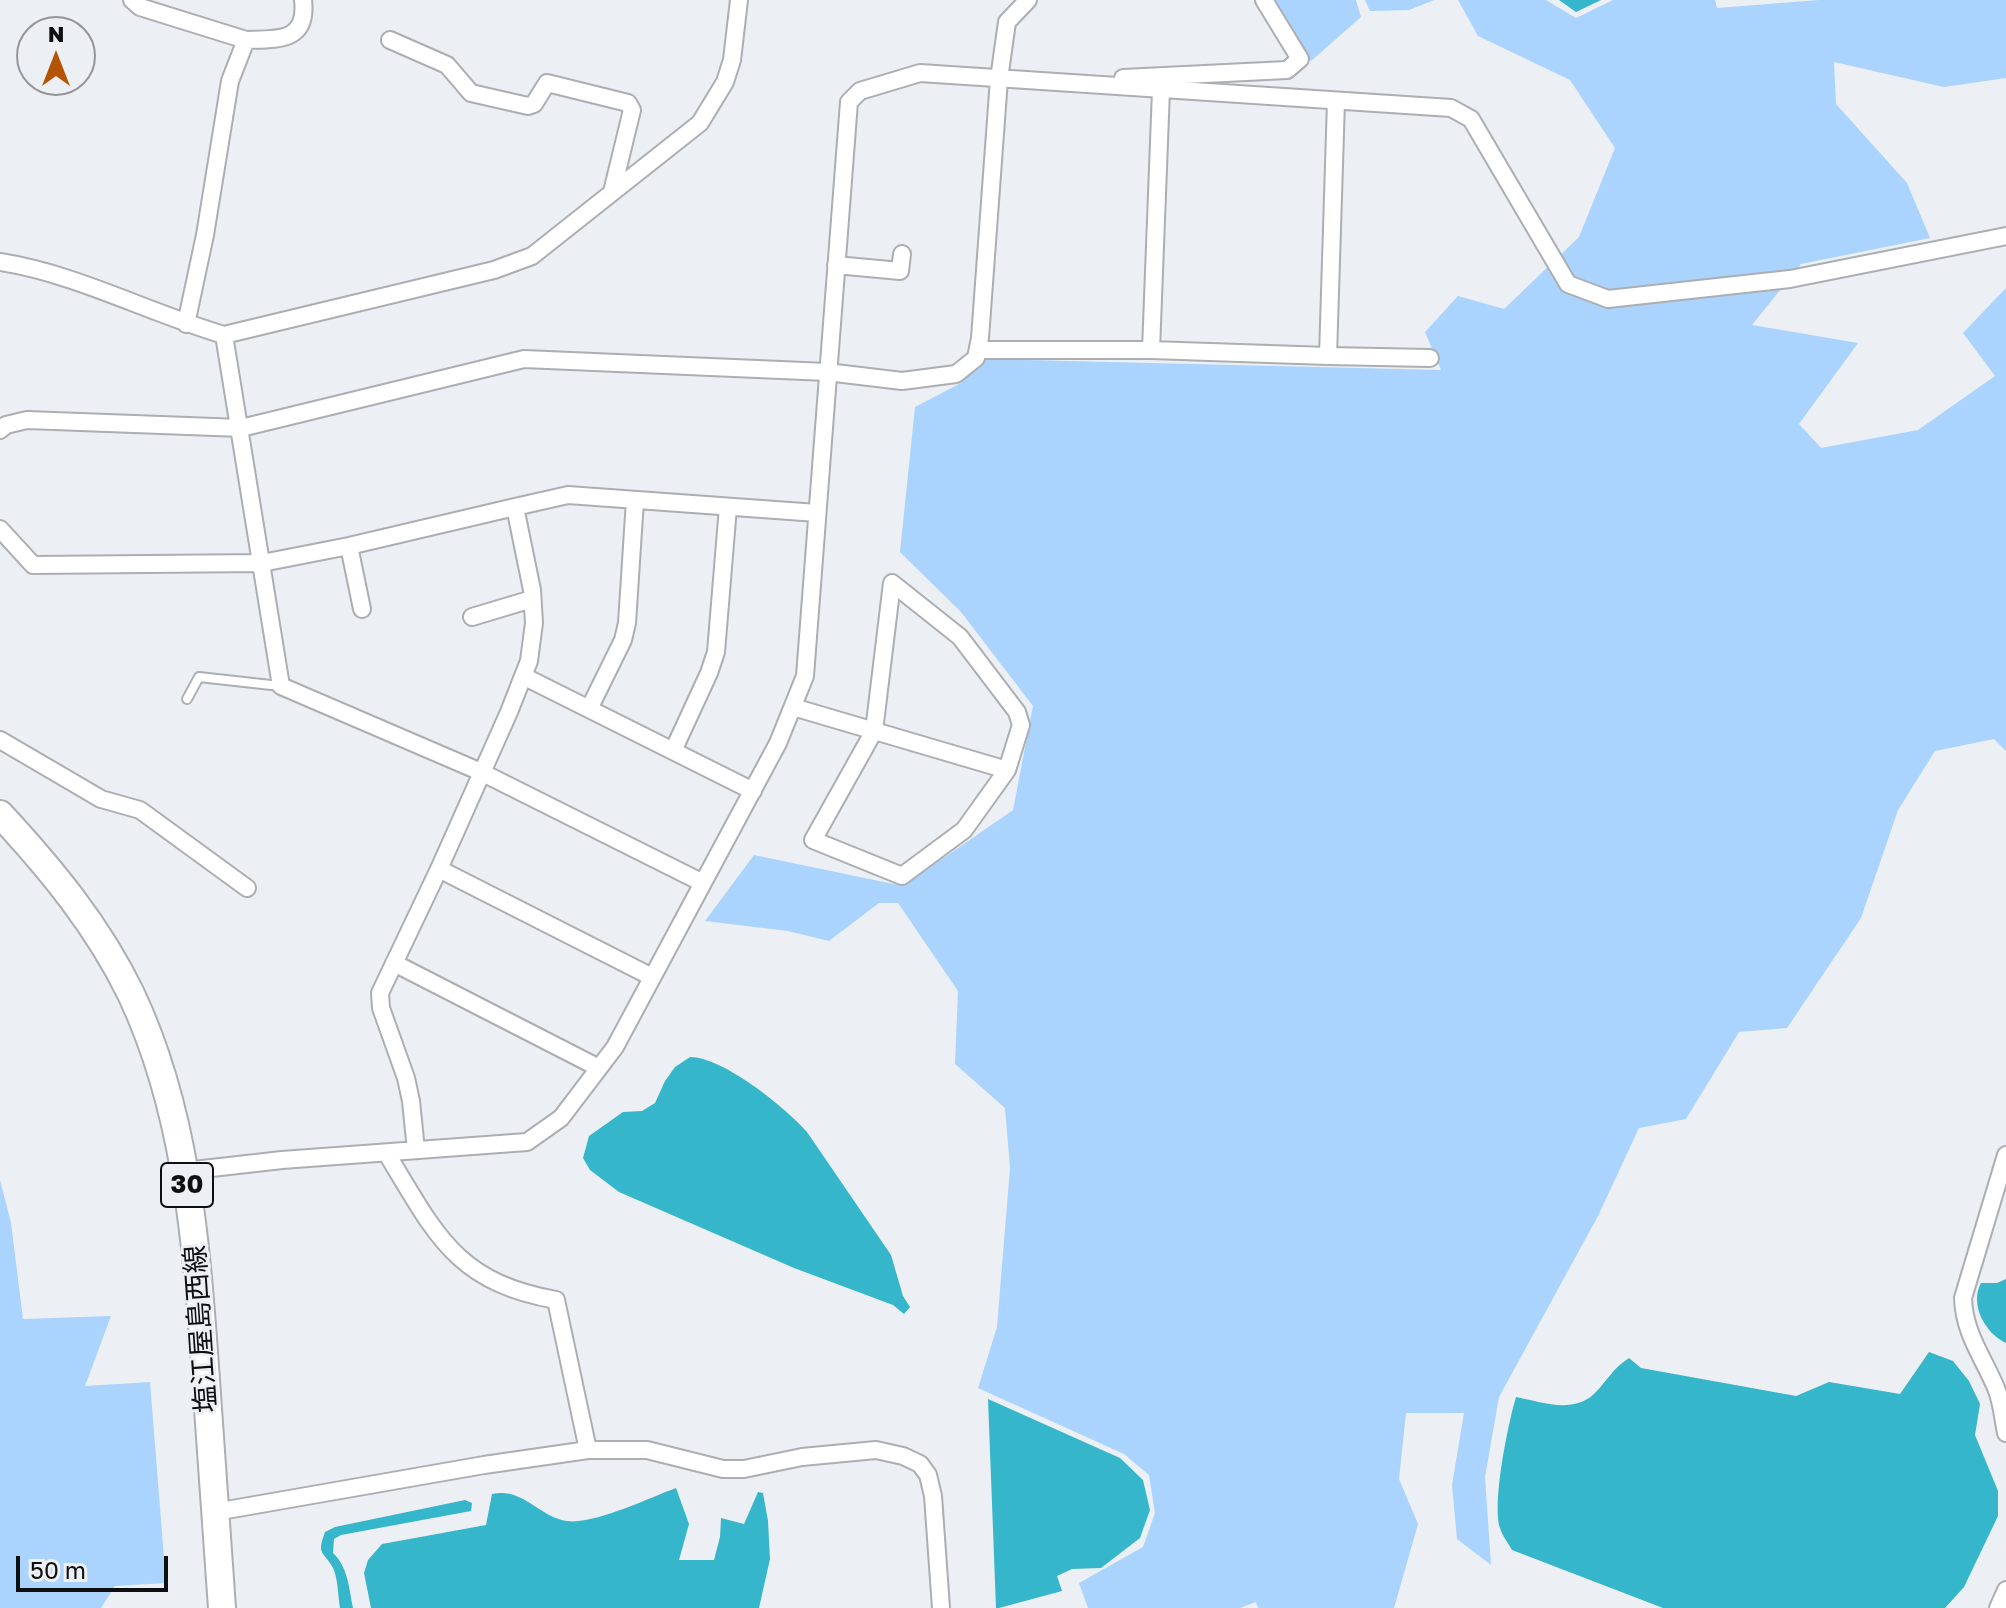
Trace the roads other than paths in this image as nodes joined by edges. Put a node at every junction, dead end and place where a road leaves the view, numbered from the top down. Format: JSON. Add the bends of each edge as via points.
{"nodes":[{"id":1,"x":132,"y":0,"type":"edge"},
{"id":2,"x":303,"y":0,"type":"edge"},
{"id":3,"x":739,"y":0,"type":"edge"},
{"id":4,"x":1028,"y":0,"type":"edge"},
{"id":5,"x":1264,"y":0,"type":"edge"},
{"id":6,"x":246,"y":40,"type":"junction"},
{"id":7,"x":390,"y":40,"type":"dead end"},
{"id":8,"x":999,"y":79,"type":"junction"},
{"id":9,"x":1045,"y":82,"type":"junction"},
{"id":10,"x":1161,"y":90,"type":"junction"},
{"id":11,"x":1336,"y":101,"type":"junction"},
{"id":12,"x":612,"y":192,"type":"junction"},
{"id":13,"x":2006,"y":236,"type":"edge"},
{"id":14,"x":902,"y":254,"type":"dead end"},
{"id":15,"x":0,"y":262,"type":"edge"},
{"id":16,"x":836,"y":265,"type":"junction"},
{"id":17,"x":186,"y":324,"type":"junction"},
{"id":18,"x":224,"y":335,"type":"junction"},
{"id":19,"x":978,"y":350,"type":"junction"},
{"id":20,"x":1151,"y":350,"type":"junction"},
{"id":21,"x":1328,"y":356,"type":"junction"},
{"id":22,"x":1430,"y":358,"type":"dead end"},
{"id":23,"x":827,"y":372,"type":"junction"},
{"id":24,"x":241,"y":428,"type":"junction"},
{"id":25,"x":0,"y":430,"type":"edge"},
{"id":26,"x":635,"y":500,"type":"junction"},
{"id":27,"x":515,"y":507,"type":"junction"},
{"id":28,"x":728,"y":507,"type":"junction"},
{"id":29,"x":817,"y":513,"type":"junction"},
{"id":30,"x":0,"y":529,"type":"edge"},
{"id":31,"x":349,"y":546,"type":"junction"},
{"id":32,"x":262,"y":563,"type":"junction"},
{"id":33,"x":532,"y":599,"type":"junction"},
{"id":34,"x":362,"y":609,"type":"dead end"},
{"id":35,"x":472,"y":617,"type":"dead end"},
{"id":36,"x":523,"y":676,"type":"junction"},
{"id":37,"x":281,"y":686,"type":"junction"},
{"id":38,"x":187,"y":699,"type":"dead end"},
{"id":39,"x":793,"y":707,"type":"junction"},
{"id":40,"x":589,"y":709,"type":"junction"},
{"id":41,"x":874,"y":731,"type":"junction"},
{"id":42,"x":0,"y":740,"type":"edge"},
{"id":43,"x":673,"y":751,"type":"junction"},
{"id":44,"x":1007,"y":770,"type":"junction"},
{"id":45,"x":481,"y":772,"type":"junction"},
{"id":46,"x":753,"y":791,"type":"junction"},
{"id":47,"x":0,"y":814,"type":"edge"},
{"id":48,"x":439,"y":869,"type":"junction"},
{"id":49,"x":703,"y":883,"type":"junction"},
{"id":50,"x":247,"y":888,"type":"dead end"},
{"id":51,"x":394,"y":963,"type":"junction"},
{"id":52,"x":652,"y":977,"type":"junction"},
{"id":53,"x":599,"y":1068,"type":"junction"},
{"id":54,"x":416,"y":1150,"type":"junction"},
{"id":55,"x":387,"y":1154,"type":"junction"},
{"id":56,"x":2006,"y":1155,"type":"edge"},
{"id":57,"x":185,"y":1171,"type":"junction"},
{"id":58,"x":2006,"y":1433,"type":"edge"},
{"id":59,"x":588,"y":1450,"type":"junction"},
{"id":60,"x":215,"y":1512,"type":"junction"},
{"id":61,"x":222,"y":1608,"type":"edge"},
{"id":62,"x":941,"y":1608,"type":"edge"}],
"edges":[{"from":1,"to":6,"type":"street"},
{"from":2,"to":6,"type":"street","via":[[305,16],[285,39]]},
{"from":3,"to":12,"type":"street","via":[[732,60],[714,103],[700,123]]},
{"from":4,"to":8,"type":"street","via":[[1007,22]]},
{"from":5,"to":9,"type":"street","via":[[1300,59],[1287,70]]},
{"from":6,"to":17,"type":"street","via":[[230,81]]},
{"from":7,"to":12,"type":"street","via":[[447,65],[471,93],[528,106],[547,83],[628,103],[632,110]]},
{"from":8,"to":9,"type":"street"},
{"from":8,"to":16,"type":"street","via":[[920,73],[860,91],[849,102]]},
{"from":8,"to":19,"type":"street"},
{"from":9,"to":10,"type":"street"},
{"from":10,"to":11,"type":"street"},
{"from":10,"to":20,"type":"street"},
{"from":11,"to":13,"type":"street","via":[[1460,111],[1471,119],[1568,284],[1608,299],[1790,279]]},
{"from":11,"to":21,"type":"street"},
{"from":12,"to":18,"type":"street","via":[[532,256],[494,270]]},
{"from":14,"to":16,"type":"street","via":[[900,271]]},
{"from":15,"to":17,"type":"street","via":[[52,274]]},
{"from":16,"to":23,"type":"street"},
{"from":17,"to":18,"type":"street"},
{"from":18,"to":24,"type":"street"},
{"from":19,"to":20,"type":"street"},
{"from":19,"to":23,"type":"street","via":[[956,374],[902,381]]},
{"from":20,"to":21,"type":"street"},
{"from":21,"to":22,"type":"street"},
{"from":23,"to":24,"type":"street","via":[[524,359]]},
{"from":23,"to":29,"type":"street"},
{"from":24,"to":25,"type":"street","via":[[27,420]]},
{"from":24,"to":32,"type":"street"},
{"from":26,"to":27,"type":"street","via":[[568,495]]},
{"from":26,"to":28,"type":"street"},
{"from":26,"to":40,"type":"street","via":[[627,623]]},
{"from":27,"to":31,"type":"street"},
{"from":27,"to":33,"type":"street"},
{"from":28,"to":29,"type":"street"},
{"from":28,"to":43,"type":"street","via":[[716,652]]},
{"from":29,"to":39,"type":"street","via":[[805,676]]},
{"from":30,"to":32,"type":"street","via":[[33,565]]},
{"from":31,"to":32,"type":"street"},
{"from":31,"to":34,"type":"street"},
{"from":32,"to":37,"type":"street"},
{"from":33,"to":35,"type":"street"},
{"from":33,"to":36,"type":"street","via":[[534,623]]},
{"from":36,"to":40,"type":"street"},
{"from":36,"to":45,"type":"street"},
{"from":37,"to":38,"type":"lane","via":[[199,677]]},
{"from":37,"to":45,"type":"street"},
{"from":39,"to":41,"type":"street"},
{"from":39,"to":46,"type":"street"},
{"from":40,"to":43,"type":"street"},
{"from":41,"to":44,"type":"street"},
{"from":41,"to":44,"type":"street","via":[[813,840],[902,876],[964,830]]},
{"from":41,"to":44,"type":"street","via":[[892,583],[960,637],[1017,712],[1021,725]]},
{"from":42,"to":50,"type":"street","via":[[101,799],[140,810]]},
{"from":43,"to":46,"type":"street"},
{"from":45,"to":48,"type":"street"},
{"from":45,"to":49,"type":"street"},
{"from":46,"to":49,"type":"street"},
{"from":47,"to":57,"type":"main road","name":"塩江屋島西線","number":"30","via":[[68,891],[118,969],[167,1091]]},
{"from":48,"to":51,"type":"street"},
{"from":48,"to":52,"type":"street"},
{"from":49,"to":52,"type":"street"},
{"from":51,"to":53,"type":"street"},
{"from":51,"to":54,"type":"street","via":[[380,993],[381,1008],[406,1078]]},
{"from":52,"to":53,"type":"street"},
{"from":53,"to":54,"type":"street","via":[[561,1118],[527,1142]]},
{"from":54,"to":55,"type":"street"},
{"from":55,"to":57,"type":"street"},
{"from":55,"to":59,"type":"street","via":[[449,1250],[502,1286],[556,1300]]},
{"from":56,"to":58,"type":"street","via":[[1963,1298],[1964,1319],[1998,1391]]},
{"from":57,"to":60,"type":"main road","name":"塩江屋島西線","number":"30"},
{"from":59,"to":60,"type":"street"},
{"from":59,"to":62,"type":"street","via":[[647,1450],[723,1469],[845,1452],[876,1450],[903,1456],[928,1475]]},
{"from":60,"to":61,"type":"main road","name":"塩江屋島西線","number":"30"}]}
